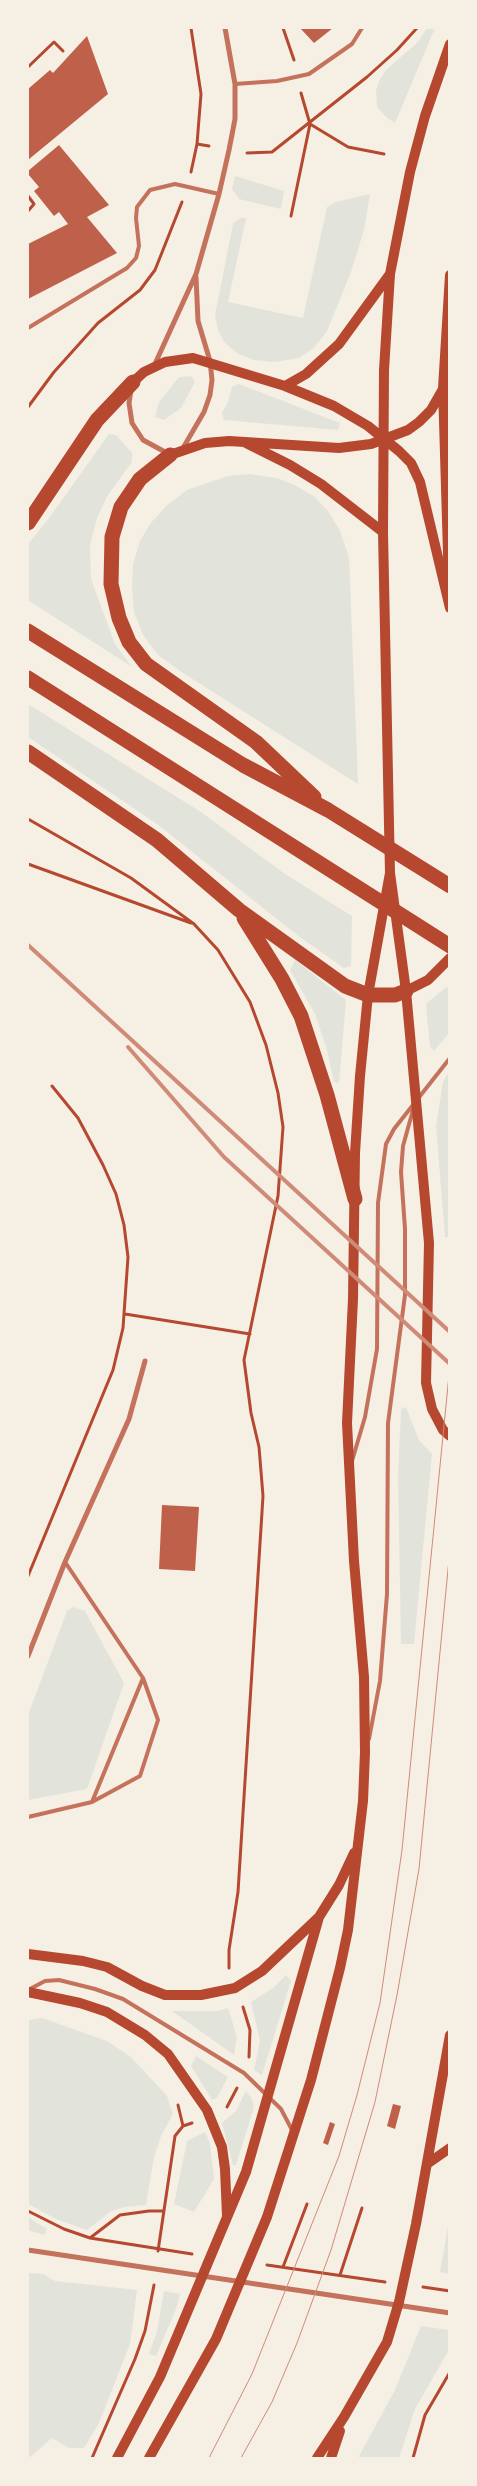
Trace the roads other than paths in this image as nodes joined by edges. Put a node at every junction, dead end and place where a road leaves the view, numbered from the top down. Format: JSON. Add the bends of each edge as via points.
{"nodes":[{"id":1,"x":225,"y":28,"type":"edge"},
{"id":2,"x":362,"y":28,"type":"edge"},
{"id":3,"x":450,"y":44,"type":"edge"},
{"id":4,"x":235,"y":84,"type":"junction"},
{"id":5,"x":220,"y":194,"type":"junction"},
{"id":6,"x":196,"y":274,"type":"junction"},
{"id":7,"x":390,"y":274,"type":"junction"},
{"id":8,"x":450,"y":275,"type":"edge"},
{"id":9,"x":28,"y":328,"type":"edge"},
{"id":10,"x":210,"y":361,"type":"junction"},
{"id":11,"x":154,"y":367,"type":"junction"},
{"id":12,"x":132,"y":382,"type":"junction"},
{"id":13,"x":285,"y":386,"type":"junction"},
{"id":14,"x":443,"y":388,"type":"junction"},
{"id":15,"x":384,"y":439,"type":"junction"},
{"id":16,"x":241,"y":441,"type":"junction"},
{"id":17,"x":177,"y":452,"type":"junction"},
{"id":18,"x":28,"y":523,"type":"edge"},
{"id":19,"x":383,"y":532,"type":"junction"},
{"id":20,"x":450,"y":586,"type":"edge"},
{"id":21,"x":450,"y":608,"type":"edge"},
{"id":22,"x":28,"y":631,"type":"edge"},
{"id":23,"x":28,"y":678,"type":"edge"},
{"id":24,"x":28,"y":752,"type":"edge"},
{"id":25,"x":328,"y":810,"type":"junction"},
{"id":26,"x":390,"y":873,"type":"junction"},
{"id":27,"x":450,"y":886,"type":"edge"},
{"id":28,"x":239,"y":910,"type":"junction"},
{"id":29,"x":450,"y":946,"type":"edge"},
{"id":30,"x":450,"y":958,"type":"edge"},
{"id":31,"x":406,"y":991,"type":"junction"},
{"id":32,"x":368,"y":995,"type":"junction"},
{"id":33,"x":450,"y":1058,"type":"edge"},
{"id":34,"x":415,"y":1103,"type":"junction"},
{"id":35,"x":355,"y":1199,"type":"junction"},
{"id":36,"x":145,"y":1361,"type":"dead end"},
{"id":37,"x":450,"y":1436,"type":"edge"},
{"id":38,"x":349,"y":1474,"type":"junction"},
{"id":39,"x":65,"y":1562,"type":"junction"},
{"id":40,"x":28,"y":1656,"type":"edge"},
{"id":41,"x":143,"y":1678,"type":"junction"},
{"id":42,"x":364,"y":1768,"type":"junction"},
{"id":43,"x":92,"y":1802,"type":"junction"},
{"id":44,"x":28,"y":1817,"type":"edge"},
{"id":45,"x":358,"y":1846,"type":"junction"},
{"id":46,"x":319,"y":1917,"type":"junction"},
{"id":47,"x":28,"y":1954,"type":"edge"},
{"id":48,"x":28,"y":1991,"type":"edge"},
{"id":49,"x":450,"y":2035,"type":"edge"},
{"id":50,"x":269,"y":2096,"type":"junction"},
{"id":51,"x":295,"y":2135,"type":"junction"},
{"id":52,"x":450,"y":2148,"type":"edge"},
{"id":53,"x":427,"y":2164,"type":"junction"},
{"id":54,"x":227,"y":2221,"type":"junction"},
{"id":55,"x":29,"y":2251,"type":"edge"},
{"id":56,"x":450,"y":2313,"type":"edge"},
{"id":57,"x":344,"y":2417,"type":"junction"},
{"id":58,"x":118,"y":2458,"type":"edge"},
{"id":59,"x":149,"y":2458,"type":"edge"},
{"id":60,"x":317,"y":2458,"type":"edge"},
{"id":61,"x":331,"y":2458,"type":"edge"}],
"edges":[{"from":1,"to":4,"type":"street"},
{"from":2,"to":4,"type":"lane","via":[[352,44],[309,74],[277,81]]},
{"from":3,"to":7,"type":"main road","via":[[410,172]]},
{"from":4,"to":5,"type":"street","via":[[236,119]]},
{"from":5,"to":6,"type":"street"},
{"from":5,"to":9,"type":"lane","via":[[175,184],[150,190],[137,207],[139,246],[136,258],[127,268]]},
{"from":6,"to":10,"type":"street","via":[[198,320]]},
{"from":6,"to":11,"type":"street"},
{"from":7,"to":13,"type":"main road","via":[[338,344],[306,374]]},
{"from":7,"to":15,"type":"main road","via":[[384,370]]},
{"from":8,"to":14,"type":"main road"},
{"from":10,"to":11,"type":"main road","via":[[178,358]]},
{"from":10,"to":13,"type":"main road"},
{"from":10,"to":17,"type":"street","via":[[210,394],[200,420]]},
{"from":11,"to":12,"type":"main road"},
{"from":12,"to":17,"type":"street","via":[[132,423],[143,440]]},
{"from":12,"to":18,"type":"highway","via":[[97,420]]},
{"from":13,"to":15,"type":"main road","via":[[353,415]]},
{"from":14,"to":15,"type":"main road","via":[[431,410],[419,422]]},
{"from":14,"to":20,"type":"main road"},
{"from":15,"to":16,"type":"main road","via":[[357,447],[339,448]]},
{"from":15,"to":19,"type":"main road"},
{"from":15,"to":21,"type":"main road","via":[[411,463],[420,482]]},
{"from":16,"to":17,"type":"main road","via":[[205,443]]},
{"from":16,"to":19,"type":"main road","via":[[322,484]]},
{"from":17,"to":25,"type":"highway","via":[[140,479],[121,507],[112,537],[111,584],[129,642],[146,664],[256,742]]},
{"from":19,"to":26,"type":"main road"},
{"from":22,"to":25,"type":"highway","via":[[243,765]]},
{"from":23,"to":29,"type":"highway"},
{"from":24,"to":28,"type":"highway","via":[[157,840]]},
{"from":25,"to":27,"type":"highway"},
{"from":26,"to":31,"type":"main road"},
{"from":26,"to":32,"type":"main road"},
{"from":28,"to":32,"type":"highway","via":[[331,976]]},
{"from":28,"to":35,"type":"highway","via":[[301,1016],[327,1095]]},
{"from":30,"to":31,"type":"main road","via":[[428,980]]},
{"from":31,"to":32,"type":"highway","via":[[394,995]]},
{"from":31,"to":34,"type":"main road"},
{"from":32,"to":35,"type":"main road","via":[[360,1076]]},
{"from":33,"to":34,"type":"lane"},
{"from":34,"to":37,"type":"main road","via":[[429,1243],[426,1383],[432,1409]]},
{"from":34,"to":38,"type":"lane","via":[[394,1129],[386,1144],[381,1166],[378,1348],[365,1417]]},
{"from":34,"to":42,"type":"lane","via":[[403,1146],[401,1172],[405,1229],[404,1295],[388,1423],[387,1594],[380,1681]]},
{"from":35,"to":38,"type":"main road","via":[[347,1423]]},
{"from":36,"to":39,"type":"street","via":[[129,1419]]},
{"from":38,"to":42,"type":"main road","via":[[364,1677]]},
{"from":39,"to":40,"type":"street"},
{"from":39,"to":41,"type":"lane"},
{"from":41,"to":43,"type":"lane"},
{"from":41,"to":43,"type":"lane","via":[[158,1720],[140,1776]]},
{"from":42,"to":45,"type":"main road"},
{"from":43,"to":44,"type":"lane"},
{"from":45,"to":46,"type":"main road"},
{"from":45,"to":51,"type":"main road","via":[[340,1968]]},
{"from":46,"to":47,"type":"main road","via":[[262,1971],[235,1988],[201,1995],[165,1994],[107,1967]]},
{"from":46,"to":50,"type":"main road"},
{"from":48,"to":50,"type":"lane","via":[[45,1981],[59,1980],[116,1997],[244,2073]]},
{"from":48,"to":54,"type":"main road","via":[[80,2002],[107,2012],[133,2026],[168,2054],[210,2117],[222,2147],[226,2169]]},
{"from":49,"to":53,"type":"main road"},
{"from":50,"to":51,"type":"lane","via":[[281,2109]]},
{"from":50,"to":54,"type":"main road"},
{"from":51,"to":59,"type":"main road","via":[[264,2225],[216,2339]]},
{"from":52,"to":53,"type":"main road"},
{"from":53,"to":57,"type":"main road","via":[[399,2302],[387,2342]]},
{"from":54,"to":58,"type":"main road","via":[[160,2377]]},
{"from":55,"to":56,"type":"street"},
{"from":57,"to":60,"type":"main road"},
{"from":57,"to":61,"type":"main road"}]}
